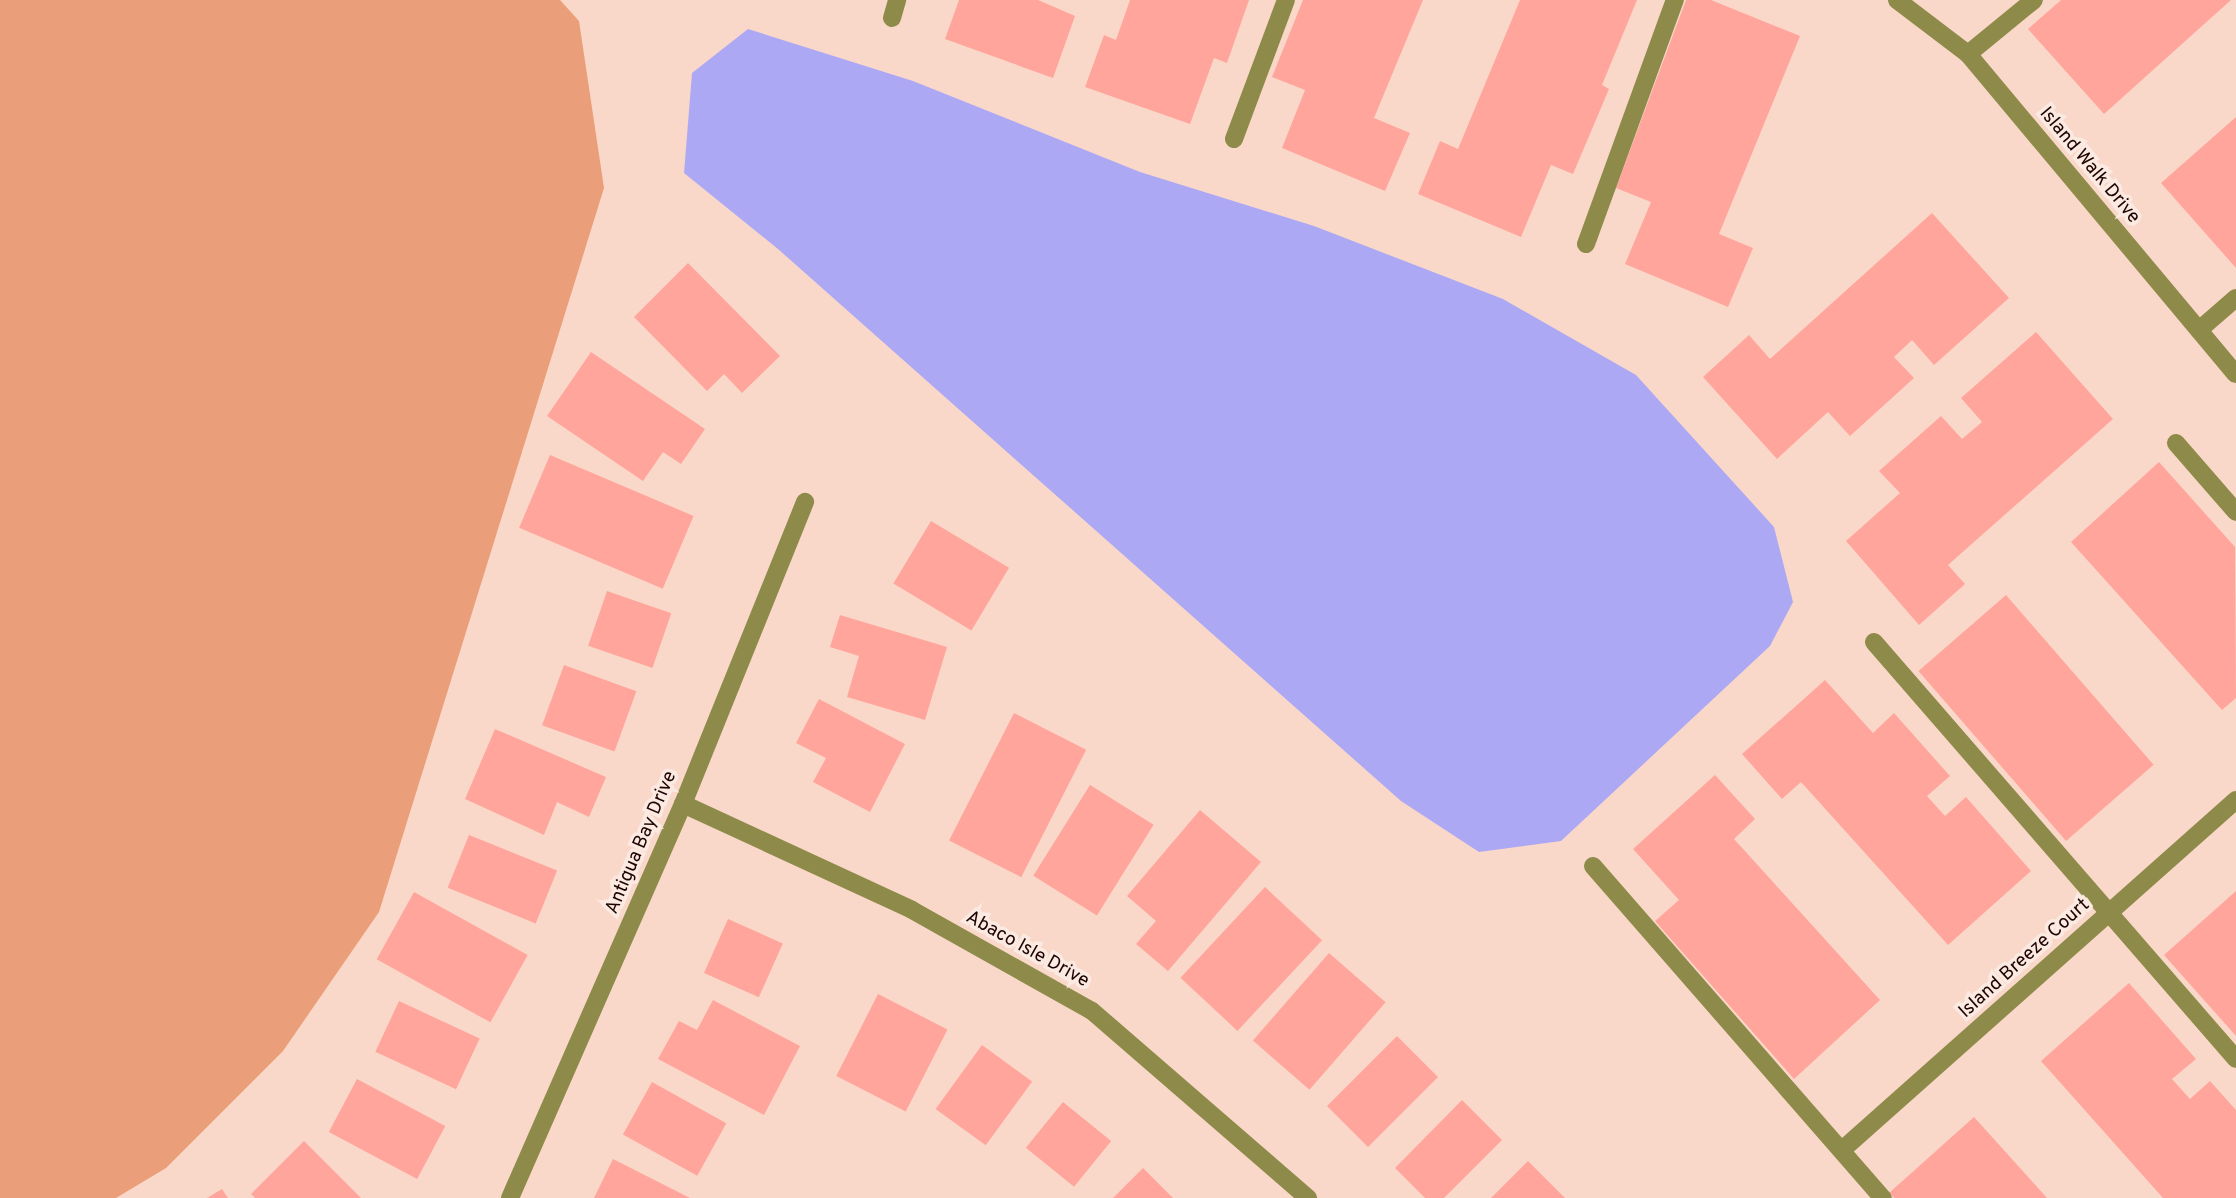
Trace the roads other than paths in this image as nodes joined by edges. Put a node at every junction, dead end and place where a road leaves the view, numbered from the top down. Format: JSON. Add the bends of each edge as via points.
{"nodes":[{"id":1,"x":897,"y":0,"type":"edge"},
{"id":2,"x":1286,"y":0,"type":"edge"},
{"id":3,"x":1675,"y":0,"type":"edge"},
{"id":4,"x":1897,"y":0,"type":"edge"},
{"id":5,"x":2034,"y":0,"type":"edge"},
{"id":6,"x":891,"y":18,"type":"dead end"},
{"id":7,"x":1968,"y":54,"type":"junction"},
{"id":8,"x":1234,"y":139,"type":"dead end"},
{"id":9,"x":1586,"y":244,"type":"dead end"},
{"id":10,"x":2236,"y":298,"type":"edge"},
{"id":11,"x":2199,"y":330,"type":"junction"},
{"id":12,"x":2236,"y":374,"type":"edge"},
{"id":13,"x":2176,"y":443,"type":"dead end"},
{"id":14,"x":805,"y":502,"type":"dead end"},
{"id":15,"x":2236,"y":512,"type":"edge"},
{"id":16,"x":1874,"y":642,"type":"dead end"},
{"id":17,"x":2236,"y":800,"type":"edge"},
{"id":18,"x":683,"y":804,"type":"junction"},
{"id":19,"x":1593,"y":866,"type":"dead end"},
{"id":20,"x":2109,"y":913,"type":"junction"},
{"id":21,"x":2236,"y":1059,"type":"edge"},
{"id":22,"x":1842,"y":1150,"type":"junction"},
{"id":23,"x":510,"y":1198,"type":"edge"},
{"id":24,"x":1308,"y":1198,"type":"edge"},
{"id":25,"x":1883,"y":1198,"type":"edge"}],
"edges":[{"from":1,"to":6,"type":"street"},
{"from":2,"to":8,"type":"street"},
{"from":3,"to":9,"type":"street"},
{"from":4,"to":7,"type":"street","name":"Island Walk Drive"},
{"from":5,"to":7,"type":"street"},
{"from":7,"to":11,"type":"street","name":"Island Walk Drive"},
{"from":10,"to":11,"type":"street"},
{"from":11,"to":12,"type":"street","name":"Island Walk Drive"},
{"from":13,"to":15,"type":"street"},
{"from":14,"to":18,"type":"street","name":"Antigua Bay Drive"},
{"from":16,"to":20,"type":"street"},
{"from":17,"to":20,"type":"street","name":"Island Breeze Court"},
{"from":18,"to":23,"type":"street","name":"Antigua Bay Drive"},
{"from":18,"to":24,"type":"street","name":"Abaco Isle Drive","via":[[912,910],[1092,1011]]},
{"from":19,"to":22,"type":"street"},
{"from":20,"to":21,"type":"street"},
{"from":20,"to":22,"type":"street","name":"Island Breeze Court"},
{"from":22,"to":25,"type":"street"}]}
